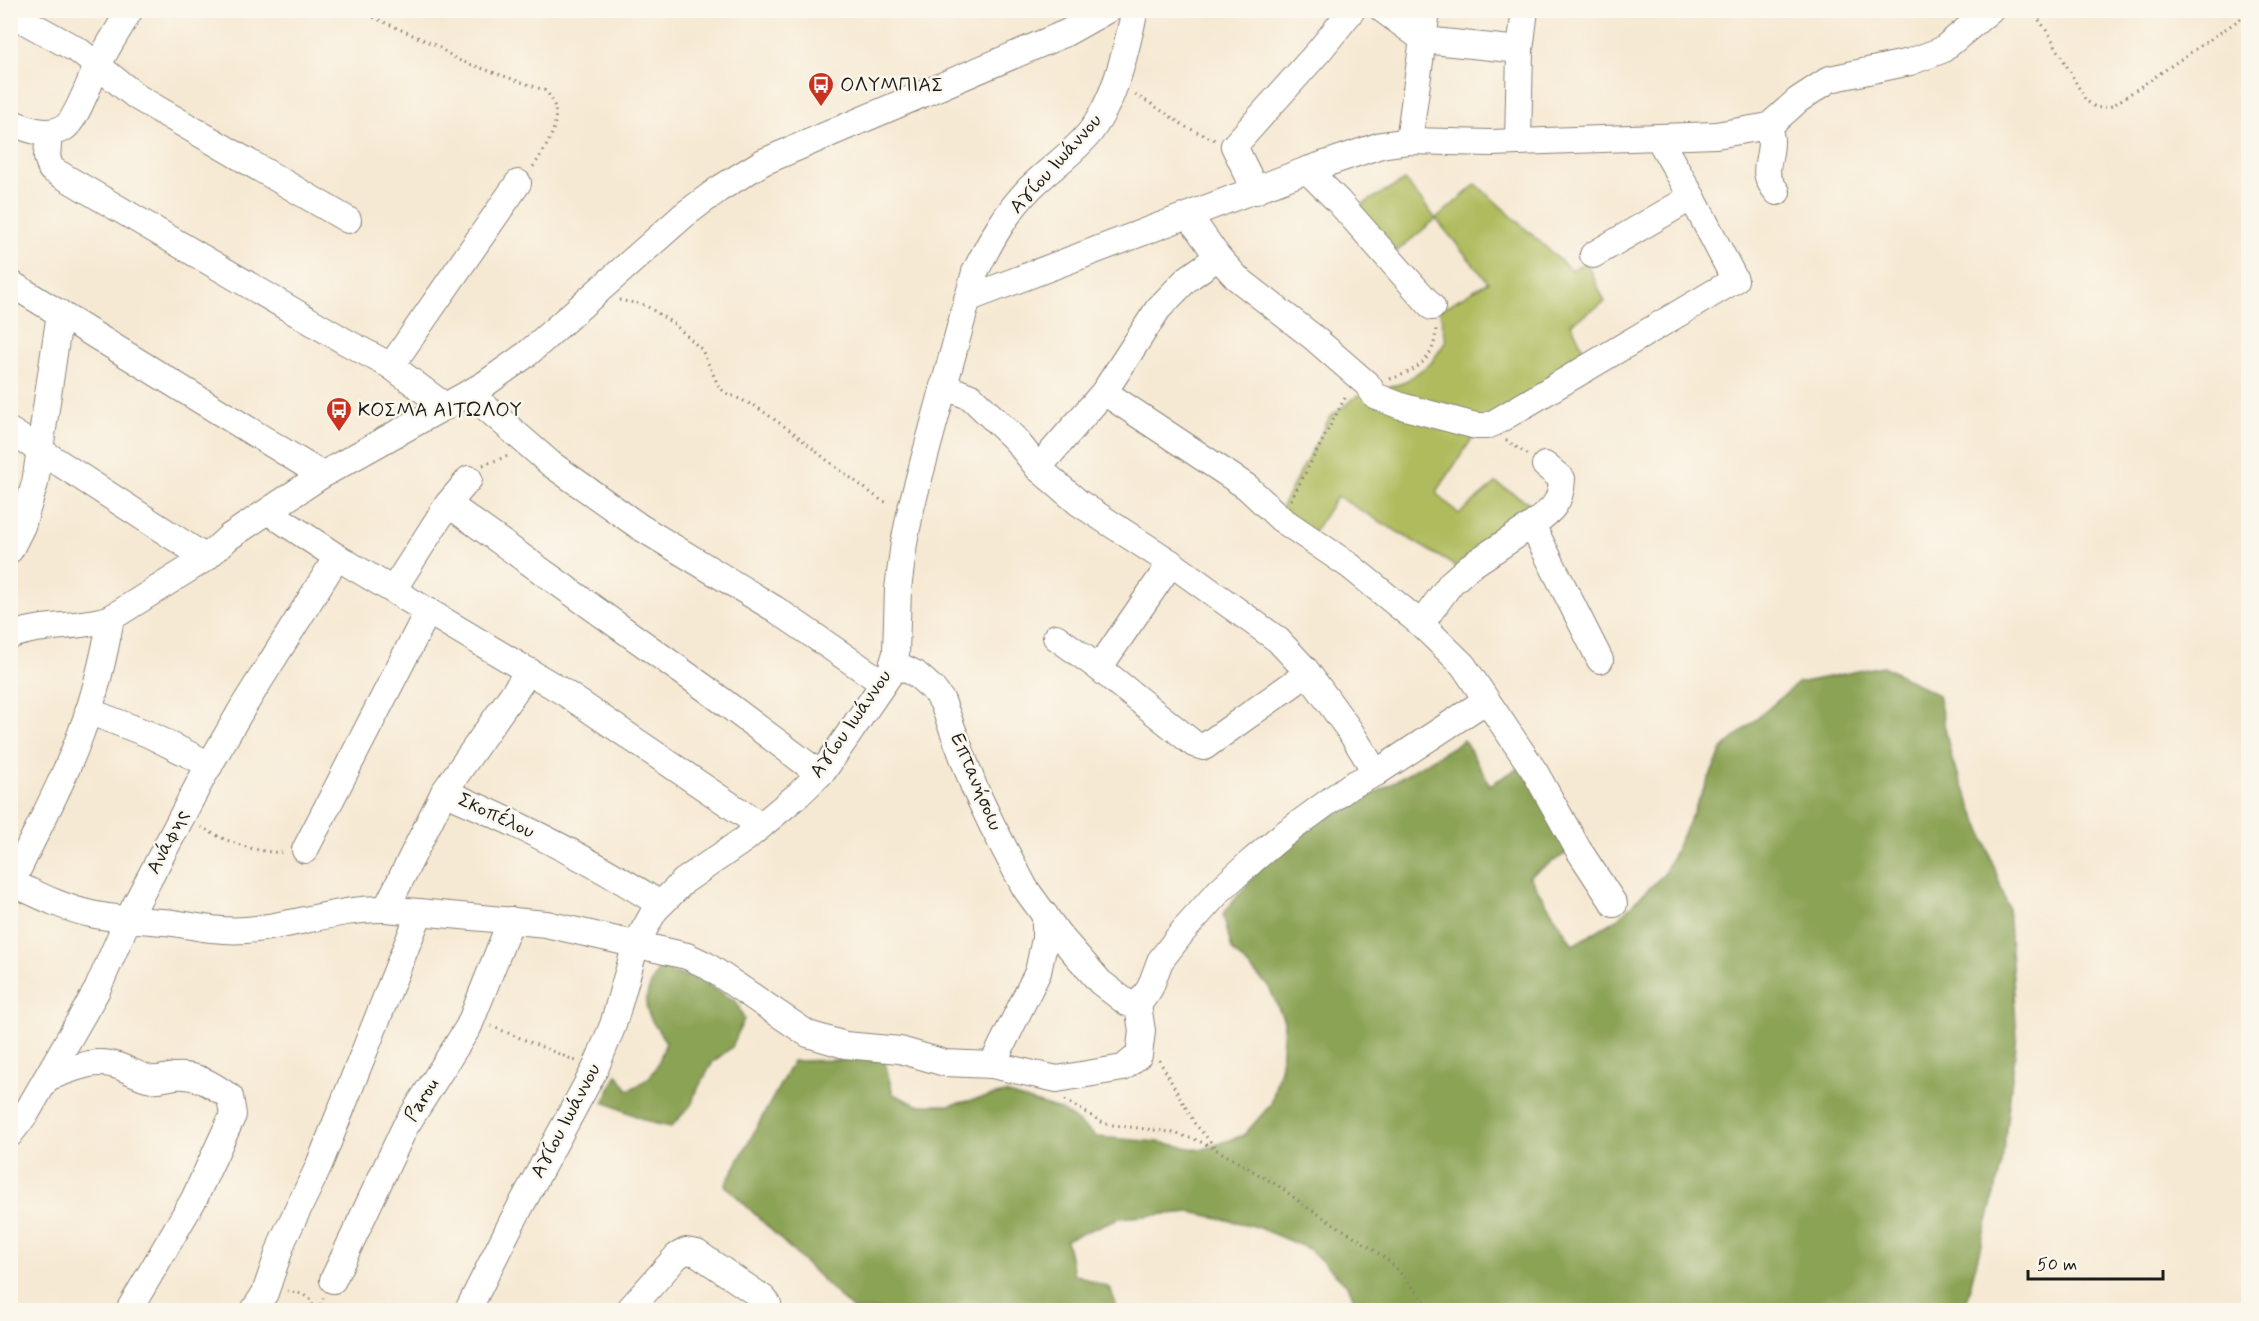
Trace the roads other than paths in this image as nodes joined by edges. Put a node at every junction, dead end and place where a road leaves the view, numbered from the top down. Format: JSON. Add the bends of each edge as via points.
{"nodes":[{"id":1,"x":130,"y":10,"type":"edge"},
{"id":2,"x":1107,"y":10,"type":"edge"},
{"id":3,"x":1135,"y":10,"type":"edge"},
{"id":4,"x":1352,"y":10,"type":"edge"},
{"id":5,"x":1383,"y":10,"type":"edge"},
{"id":6,"x":1427,"y":10,"type":"edge"},
{"id":7,"x":1525,"y":10,"type":"edge"},
{"id":8,"x":1989,"y":10,"type":"edge"},
{"id":9,"x":10,"y":13,"type":"edge"},
{"id":10,"x":1424,"y":40,"type":"junction"},
{"id":11,"x":1520,"y":50,"type":"junction"},
{"id":12,"x":97,"y":66,"type":"junction"},
{"id":13,"x":10,"y":122,"type":"edge"},
{"id":14,"x":1769,"y":126,"type":"junction"},
{"id":15,"x":49,"y":133,"type":"junction"},
{"id":16,"x":1658,"y":137,"type":"junction"},
{"id":17,"x":1409,"y":141,"type":"junction"},
{"id":18,"x":1518,"y":142,"type":"junction"},
{"id":19,"x":1307,"y":170,"type":"junction"},
{"id":20,"x":518,"y":183,"type":"road end"},
{"id":21,"x":1256,"y":191,"type":"junction"},
{"id":22,"x":1777,"y":192,"type":"dead end"},
{"id":23,"x":1692,"y":197,"type":"junction"},
{"id":24,"x":1189,"y":216,"type":"junction"},
{"id":25,"x":348,"y":220,"type":"dead end"},
{"id":26,"x":1593,"y":255,"type":"dead end"},
{"id":27,"x":1218,"y":257,"type":"junction"},
{"id":28,"x":10,"y":283,"type":"edge"},
{"id":29,"x":967,"y":299,"type":"junction"},
{"id":30,"x":1432,"y":307,"type":"road end"},
{"id":31,"x":60,"y":314,"type":"junction"},
{"id":32,"x":391,"y":366,"type":"junction"},
{"id":33,"x":943,"y":386,"type":"junction"},
{"id":34,"x":1104,"y":392,"type":"junction"},
{"id":35,"x":469,"y":393,"type":"junction"},
{"id":36,"x":446,"y":406,"type":"junction"},
{"id":37,"x":10,"y":431,"type":"edge"},
{"id":38,"x":39,"y":448,"type":"junction"},
{"id":39,"x":1545,"y":465,"type":"road end"},
{"id":40,"x":1038,"y":468,"type":"junction"},
{"id":41,"x":322,"y":475,"type":"junction"},
{"id":42,"x":468,"y":479,"type":"road end"},
{"id":43,"x":448,"y":504,"type":"junction"},
{"id":44,"x":269,"y":513,"type":"junction"},
{"id":45,"x":1532,"y":525,"type":"junction"},
{"id":46,"x":10,"y":550,"type":"edge"},
{"id":47,"x":337,"y":556,"type":"junction"},
{"id":48,"x":206,"y":558,"type":"junction"},
{"id":49,"x":1171,"y":563,"type":"junction"},
{"id":50,"x":393,"y":590,"type":"junction"},
{"id":51,"x":428,"y":611,"type":"junction"},
{"id":52,"x":111,"y":618,"type":"junction"},
{"id":53,"x":1421,"y":624,"type":"junction"},
{"id":54,"x":10,"y":636,"type":"edge"},
{"id":55,"x":1056,"y":637,"type":"dead end"},
{"id":56,"x":1600,"y":660,"type":"dead end"},
{"id":57,"x":1099,"y":668,"type":"junction"},
{"id":58,"x":529,"y":671,"type":"junction"},
{"id":59,"x":888,"y":673,"type":"junction"},
{"id":60,"x":1308,"y":673,"type":"junction"},
{"id":61,"x":1485,"y":701,"type":"junction"},
{"id":62,"x":87,"y":711,"type":"junction"},
{"id":63,"x":210,"y":765,"type":"junction"},
{"id":64,"x":1376,"y":773,"type":"junction"},
{"id":65,"x":820,"y":774,"type":"junction"},
{"id":66,"x":444,"y":792,"type":"junction"},
{"id":67,"x":761,"y":826,"type":"junction"},
{"id":68,"x":305,"y":850,"type":"road end"},
{"id":69,"x":11,"y":882,"type":"edge"},
{"id":70,"x":660,"y":904,"type":"junction"},
{"id":71,"x":1614,"y":904,"type":"dead end"},
{"id":72,"x":386,"y":909,"type":"junction"},
{"id":73,"x":420,"y":912,"type":"junction"},
{"id":74,"x":1046,"y":915,"type":"junction"},
{"id":75,"x":129,"y":919,"type":"junction"},
{"id":76,"x":511,"y":920,"type":"junction"},
{"id":77,"x":636,"y":944,"type":"junction"},
{"id":78,"x":1138,"y":1005,"type":"junction"},
{"id":79,"x":992,"y":1065,"type":"junction"},
{"id":80,"x":47,"y":1078,"type":"junction"},
{"id":81,"x":10,"y":1134,"type":"edge"},
{"id":82,"x":333,"y":1280,"type":"dead end"},
{"id":83,"x":259,"y":1302,"type":"edge"},
{"id":84,"x":129,"y":1311,"type":"edge"},
{"id":85,"x":468,"y":1311,"type":"edge"},
{"id":86,"x":629,"y":1311,"type":"edge"},
{"id":87,"x":768,"y":1311,"type":"edge"}],
"edges":[{"from":1,"to":12,"type":"street"},
{"from":2,"to":35,"type":"street","via":[[1066,33],[763,162],[684,215],[527,354]]},
{"from":3,"to":29,"type":"street","name":"Αγίου Ιωάννου","via":[[1106,107],[1090,132],[1012,210],[975,272]]},
{"from":4,"to":21,"type":"street","via":[[1234,146]]},
{"from":5,"to":10,"type":"street"},
{"from":6,"to":10,"type":"street"},
{"from":7,"to":11,"type":"street"},
{"from":8,"to":14,"type":"street","via":[[1942,50],[1910,62],[1830,79]]},
{"from":9,"to":12,"type":"street","via":[[79,51]]},
{"from":10,"to":11,"type":"street"},
{"from":10,"to":17,"type":"street"},
{"from":11,"to":18,"type":"street"},
{"from":12,"to":15,"type":"street","via":[[66,127]]},
{"from":12,"to":25,"type":"street","via":[[137,97]]},
{"from":13,"to":15,"type":"street"},
{"from":14,"to":16,"type":"street","via":[[1716,135]]},
{"from":14,"to":22,"type":"street","via":[[1771,142],[1766,173]]},
{"from":15,"to":32,"type":"street","via":[[47,157],[51,169]]},
{"from":16,"to":18,"type":"street"},
{"from":16,"to":23,"type":"street"},
{"from":17,"to":18,"type":"street"},
{"from":17,"to":19,"type":"street","via":[[1381,145]]},
{"from":19,"to":21,"type":"street"},
{"from":19,"to":30,"type":"street"},
{"from":20,"to":32,"type":"street"},
{"from":21,"to":24,"type":"street"},
{"from":23,"to":26,"type":"street"},
{"from":23,"to":27,"type":"street","via":[[1735,280],[1487,426],[1375,396],[1368,385],[1252,291]]},
{"from":24,"to":27,"type":"street"},
{"from":24,"to":29,"type":"street"},
{"from":27,"to":34,"type":"street","via":[[1187,279],[1158,309]]},
{"from":28,"to":31,"type":"street"},
{"from":29,"to":33,"type":"street","name":"Αγίου Ιωάννου"},
{"from":31,"to":38,"type":"street"},
{"from":31,"to":41,"type":"street"},
{"from":32,"to":36,"type":"street"},
{"from":33,"to":40,"type":"street","via":[[971,398]]},
{"from":33,"to":59,"type":"street","name":"Αγίου Ιωάννου","via":[[904,543],[896,653]]},
{"from":34,"to":40,"type":"street"},
{"from":34,"to":53,"type":"street","via":[[1247,487],[1281,519],[1350,566]]},
{"from":35,"to":36,"type":"street"},
{"from":35,"to":59,"type":"street","name":"Επτανήσοιυ","via":[[551,464],[640,527]]},
{"from":36,"to":41,"type":"street"},
{"from":37,"to":38,"type":"street"},
{"from":38,"to":46,"type":"street","via":[[35,483]]},
{"from":38,"to":48,"type":"street"},
{"from":39,"to":45,"type":"street","via":[[1562,479],[1561,493],[1552,511]]},
{"from":40,"to":49,"type":"street","via":[[1079,503]]},
{"from":41,"to":44,"type":"street"},
{"from":42,"to":43,"type":"street"},
{"from":43,"to":50,"type":"street"},
{"from":43,"to":65,"type":"street"},
{"from":44,"to":47,"type":"street"},
{"from":44,"to":48,"type":"street","via":[[230,537]]},
{"from":45,"to":53,"type":"street","via":[[1469,567]]},
{"from":45,"to":56,"type":"street"},
{"from":47,"to":50,"type":"street"},
{"from":47,"to":63,"type":"street","name":"Ανάφης"},
{"from":48,"to":52,"type":"street"},
{"from":49,"to":57,"type":"street"},
{"from":49,"to":60,"type":"street","via":[[1278,640]]},
{"from":50,"to":51,"type":"street"},
{"from":51,"to":58,"type":"street"},
{"from":51,"to":68,"type":"street"},
{"from":52,"to":54,"type":"street","via":[[26,630]]},
{"from":52,"to":62,"type":"street"},
{"from":53,"to":61,"type":"street","via":[[1463,665]]},
{"from":55,"to":57,"type":"street"},
{"from":57,"to":60,"type":"street","via":[[1194,744],[1204,747]]},
{"from":58,"to":66,"type":"street"},
{"from":58,"to":67,"type":"street"},
{"from":59,"to":65,"type":"street","name":"Αγίου Ιωάννου"},
{"from":59,"to":74,"type":"street","name":"Επτανήσοιυ","via":[[916,674],[942,700],[992,825],[1025,888]]},
{"from":60,"to":64,"type":"street"},
{"from":61,"to":64,"type":"street"},
{"from":61,"to":71,"type":"street","via":[[1534,772]]},
{"from":62,"to":63,"type":"street","via":[[148,734]]},
{"from":62,"to":69,"type":"street","via":[[52,802]]},
{"from":63,"to":75,"type":"street","name":"Ανάφης"},
{"from":64,"to":78,"type":"street","via":[[1350,786],[1283,835],[1220,890],[1160,961],[1150,988]]},
{"from":65,"to":67,"type":"street","name":"Αγίου Ιωάννου"},
{"from":66,"to":70,"type":"street","name":"Σκοπέλου","via":[[515,822]]},
{"from":66,"to":72,"type":"street","name":"Σκοπέλου"},
{"from":67,"to":70,"type":"street","name":"Αγίου Ιωάννου","via":[[684,881]]},
{"from":69,"to":75,"type":"street","via":[[71,908]]},
{"from":70,"to":77,"type":"street","name":"Αγίου Ιωάννου"},
{"from":72,"to":73,"type":"street"},
{"from":72,"to":75,"type":"street","via":[[352,910],[247,930]]},
{"from":73,"to":76,"type":"street"},
{"from":73,"to":83,"type":"street","via":[[317,1170]]},
{"from":74,"to":78,"type":"street","name":"Επτανήσοιυ","via":[[1100,982],[1127,1003]]},
{"from":74,"to":79,"type":"street","via":[[1038,972]]},
{"from":75,"to":80,"type":"street","name":"Ανάφης","via":[[97,990]]},
{"from":76,"to":77,"type":"street"},
{"from":76,"to":82,"type":"street","name":"Parou","via":[[472,1019],[405,1127]]},
{"from":77,"to":79,"type":"street","via":[[687,956],[706,965],[808,1034],[845,1045],[900,1050],[945,1063]]},
{"from":77,"to":85,"type":"street","name":"Αγίου Ιωάννου","via":[[613,1025],[595,1069]]},
{"from":78,"to":79,"type":"street","via":[[1140,1055],[1123,1068],[1057,1079]]},
{"from":80,"to":81,"type":"street","name":"Ανάφης"},
{"from":80,"to":84,"type":"street","via":[[94,1062],[107,1063],[142,1078],[200,1078],[230,1097],[233,1115],[198,1189]]},
{"from":86,"to":87,"type":"street","via":[[677,1256],[686,1251],[697,1253],[763,1298]]}]}
